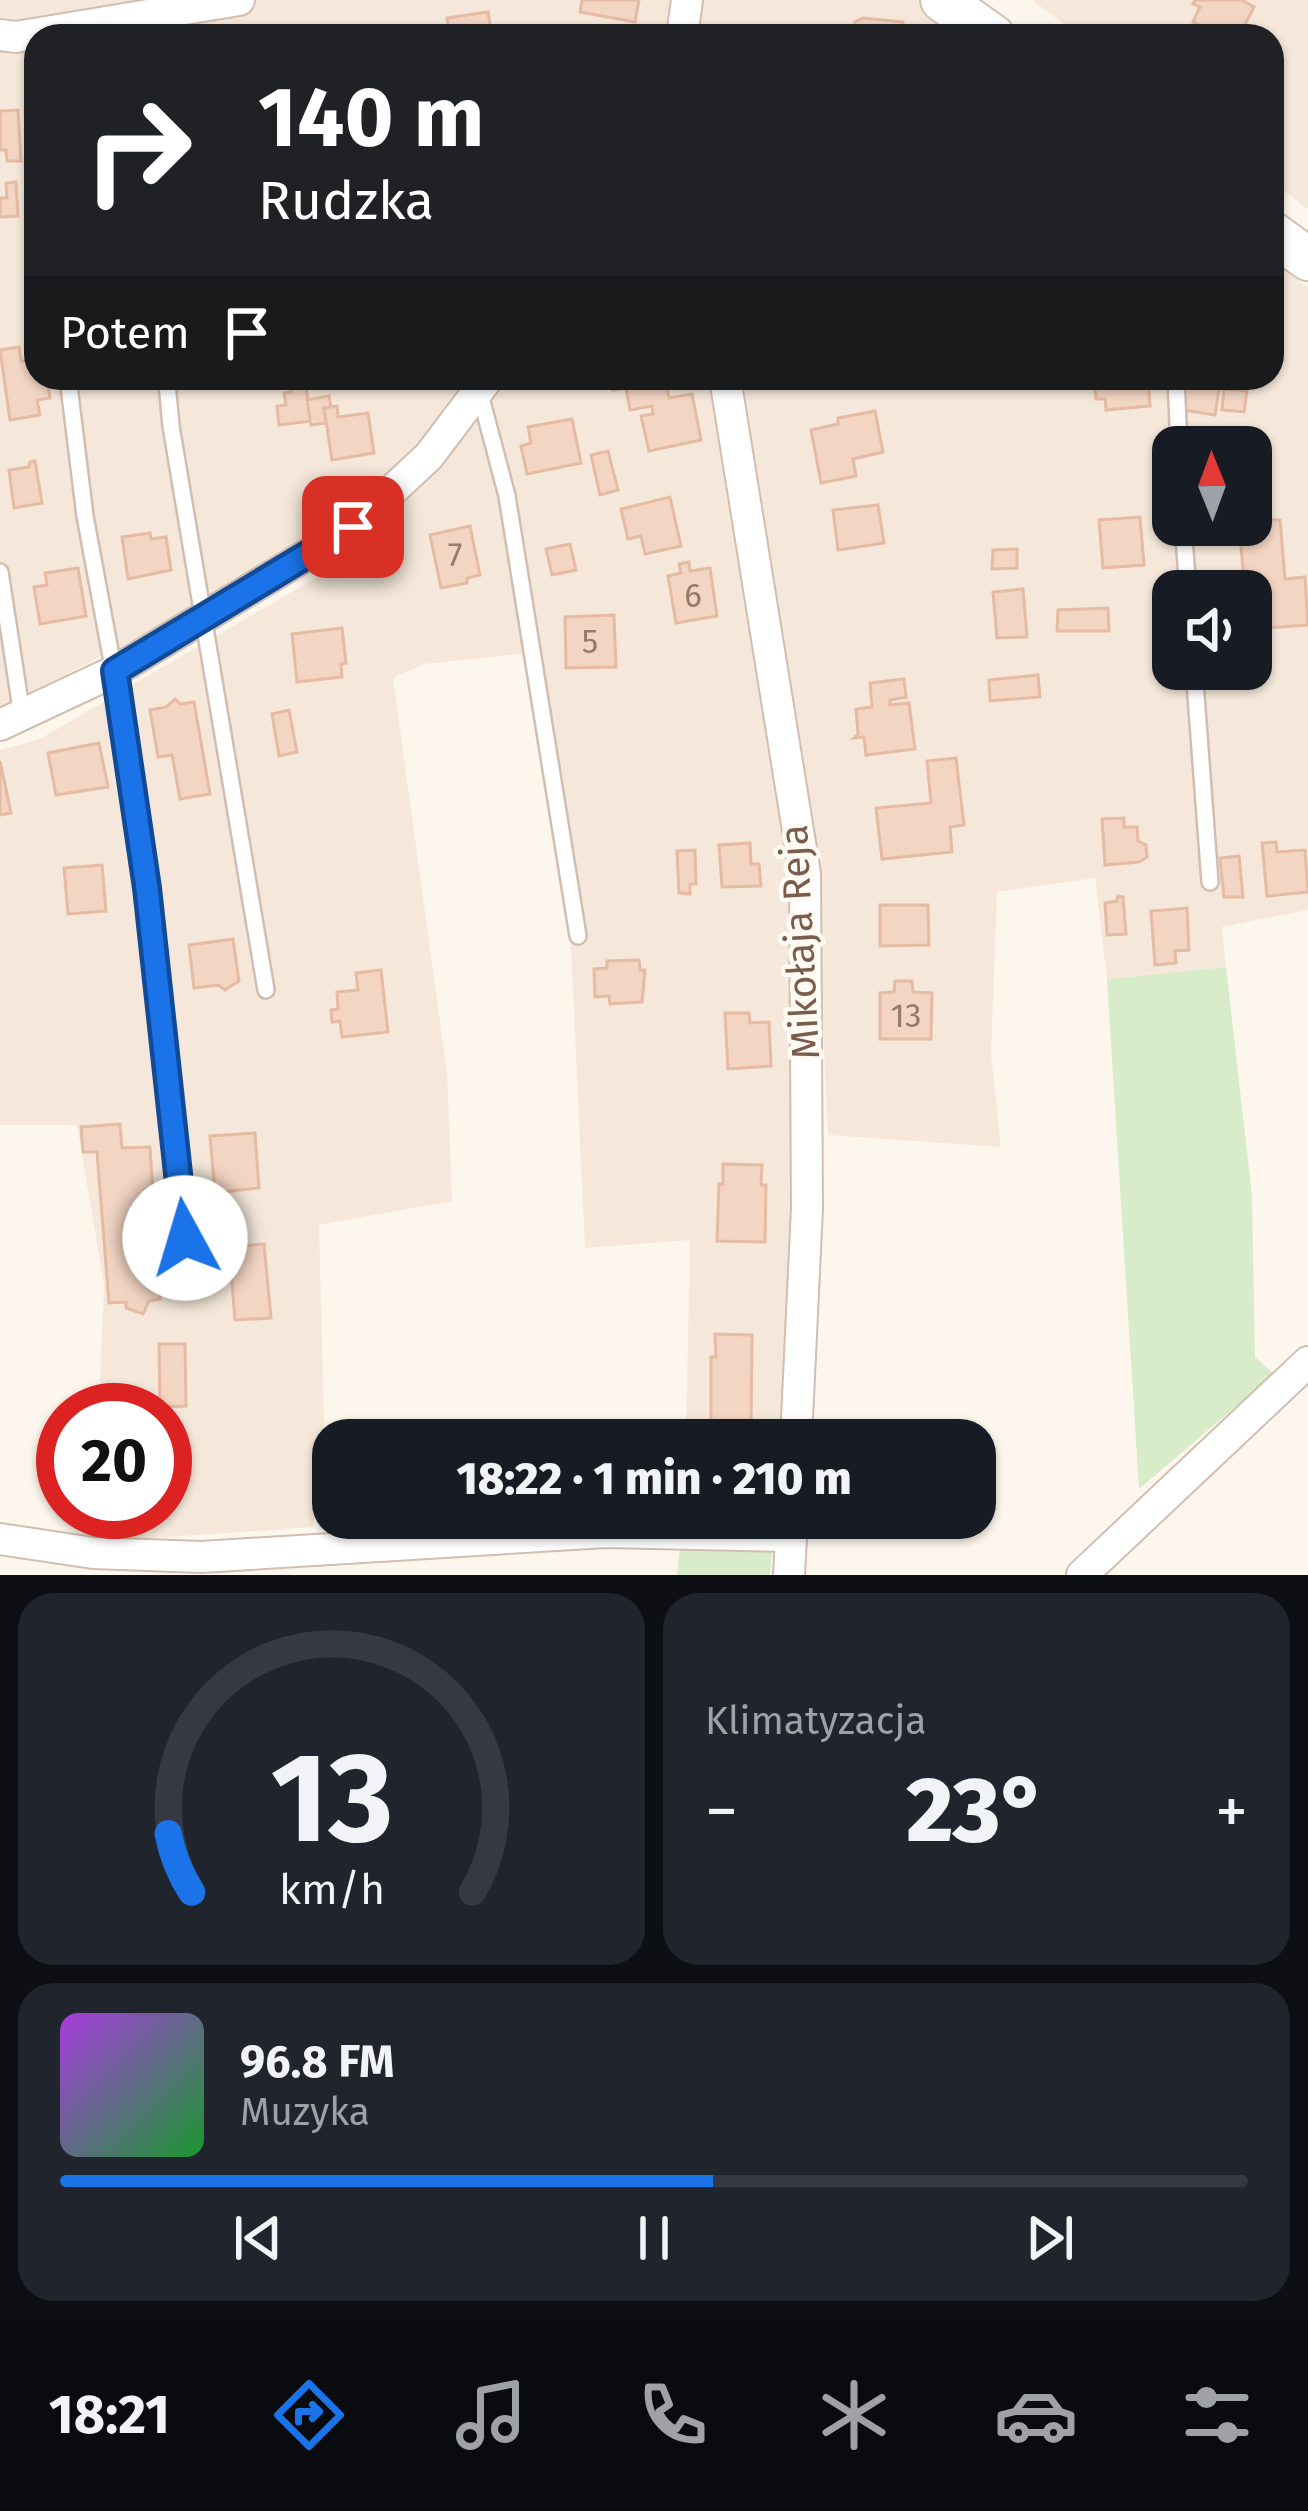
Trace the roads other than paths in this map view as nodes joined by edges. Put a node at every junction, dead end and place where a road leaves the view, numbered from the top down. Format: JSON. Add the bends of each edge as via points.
{"nodes":[{"id":1,"x":238,"y":0,"type":"edge"},
{"id":2,"x":942,"y":0,"type":"edge"},
{"id":3,"x":94,"y":24,"type":"edge"},
{"id":4,"x":976,"y":24,"type":"edge"},
{"id":5,"x":69,"y":390,"type":"edge"},
{"id":6,"x":167,"y":390,"type":"edge"},
{"id":7,"x":479,"y":390,"type":"edge"},
{"id":8,"x":485,"y":390,"type":"edge"},
{"id":9,"x":727,"y":390,"type":"edge"},
{"id":10,"x":1177,"y":390,"type":"edge"},
{"id":11,"x":1178,"y":426,"type":"edge"},
{"id":12,"x":0,"y":572,"type":"edge"},
{"id":13,"x":205,"y":613,"type":"junction"},
{"id":14,"x":115,"y":671,"type":"junction"},
{"id":15,"x":1196,"y":690,"type":"edge"},
{"id":16,"x":11,"y":720,"type":"edge"},
{"id":17,"x":1210,"y":882,"type":"dead end"},
{"id":18,"x":578,"y":935,"type":"dead end"},
{"id":19,"x":266,"y":990,"type":"dead end"},
{"id":20,"x":190,"y":1283,"type":"dead end"},
{"id":21,"x":1308,"y":1362,"type":"edge"},
{"id":22,"x":797,"y":1419,"type":"edge"},
{"id":23,"x":0,"y":1538,"type":"edge"},
{"id":24,"x":492,"y":1539,"type":"edge"},
{"id":25,"x":791,"y":1539,"type":"edge"},
{"id":26,"x":789,"y":1575,"type":"edge"},
{"id":27,"x":1082,"y":1575,"type":"edge"}],
"edges":[{"from":1,"to":3,"type":"street"},
{"from":2,"to":4,"type":"street"},
{"from":5,"to":14,"type":"lane"},
{"from":6,"to":13,"type":"lane"},
{"from":7,"to":13,"type":"street","via":[[429,456],[353,527]]},
{"from":8,"to":18,"type":"lane"},
{"from":9,"to":22,"type":"street","name":"Mikołaja Reja","via":[[805,874],[807,1208]]},
{"from":10,"to":11,"type":"lane"},
{"from":12,"to":16,"type":"lane"},
{"from":13,"to":14,"type":"street"},
{"from":13,"to":19,"type":"lane"},
{"from":14,"to":16,"type":"street"},
{"from":14,"to":20,"type":"lane"},
{"from":15,"to":17,"type":"lane"},
{"from":21,"to":27,"type":"street"},
{"from":23,"to":24,"type":"street","via":[[93,1553],[200,1557]]},
{"from":25,"to":26,"type":"street"}]}
